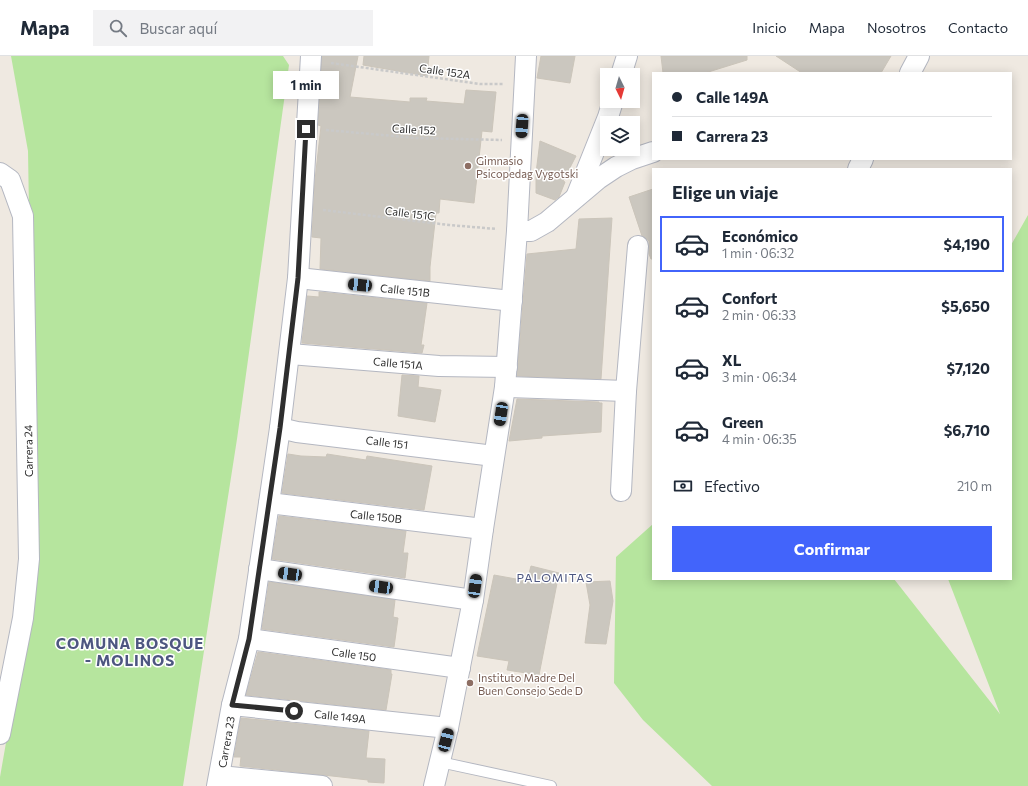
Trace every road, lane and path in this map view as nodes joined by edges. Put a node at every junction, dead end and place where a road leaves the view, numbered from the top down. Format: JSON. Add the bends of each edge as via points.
{"nodes":[{"id":1,"x":526,"y":56,"type":"edge"},
{"id":2,"x":628,"y":56,"type":"edge"},
{"id":3,"x":919,"y":56,"type":"edge"},
{"id":4,"x":320,"y":59,"type":"edge"},
{"id":5,"x":624,"y":68,"type":"edge"},
{"id":6,"x":911,"y":72,"type":"edge"},
{"id":7,"x":525,"y":83,"type":"junction"},
{"id":8,"x":611,"y":108,"type":"edge"},
{"id":9,"x":306,"y":129,"type":"junction"},
{"id":10,"x":521,"y":141,"type":"junction"},
{"id":11,"x":652,"y":152,"type":"edge"},
{"id":12,"x":0,"y":172,"type":"edge"},
{"id":13,"x":575,"y":199,"type":"junction"},
{"id":14,"x":302,"y":208,"type":"junction"},
{"id":15,"x":517,"y":231,"type":"junction"},
{"id":16,"x":638,"y":246,"type":"dead end"},
{"id":17,"x":298,"y":278,"type":"junction"},
{"id":18,"x":512,"y":301,"type":"junction"},
{"id":19,"x":290,"y":354,"type":"junction"},
{"id":20,"x":506,"y":377,"type":"junction"},
{"id":21,"x":626,"y":391,"type":"junction"},
{"id":22,"x":280,"y":428,"type":"junction"},
{"id":23,"x":494,"y":456,"type":"junction"},
{"id":24,"x":621,"y":491,"type":"dead end"},
{"id":25,"x":269,"y":503,"type":"junction"},
{"id":26,"x":483,"y":529,"type":"junction"},
{"id":27,"x":259,"y":569,"type":"junction"},
{"id":28,"x":473,"y":600,"type":"junction"},
{"id":29,"x":249,"y":639,"type":"junction"},
{"id":30,"x":460,"y":668,"type":"junction"},
{"id":31,"x":232,"y":705,"type":"junction"},
{"id":32,"x":448,"y":728,"type":"junction"},
{"id":33,"x":0,"y":734,"type":"edge"},
{"id":34,"x":440,"y":762,"type":"junction"},
{"id":35,"x":218,"y":781,"type":"edge"},
{"id":36,"x":322,"y":786,"type":"edge"},
{"id":37,"x":434,"y":786,"type":"edge"},
{"id":38,"x":550,"y":786,"type":"edge"}],
"edges":[{"from":1,"to":7,"type":"street"},
{"from":2,"to":5,"type":"street"},
{"from":3,"to":6,"type":"street"},
{"from":4,"to":7,"type":"path","name":"Calle 152A","via":[[480,84]]},
{"from":4,"to":9,"type":"street","name":"Carrera 23"},
{"from":7,"to":10,"type":"street"},
{"from":8,"to":13,"type":"street"},
{"from":9,"to":10,"type":"path","name":"Calle 152","via":[[416,138]]},
{"from":9,"to":14,"type":"street","name":"Carrera 23"},
{"from":10,"to":15,"type":"street"},
{"from":11,"to":13,"type":"street","via":[[616,167]]},
{"from":12,"to":33,"type":"street","name":"Carrera 24","via":[[10,180],[23,216],[29,559],[23,618]]},
{"from":13,"to":15,"type":"street","via":[[547,222],[531,231]]},
{"from":14,"to":15,"type":"path","name":"Calle 151C"},
{"from":14,"to":17,"type":"street","name":"Carrera 23"},
{"from":15,"to":18,"type":"street"},
{"from":16,"to":21,"type":"street"},
{"from":17,"to":18,"type":"street","name":"Calle 151B"},
{"from":17,"to":19,"type":"street","name":"Carrera 23"},
{"from":18,"to":20,"type":"street"},
{"from":19,"to":20,"type":"street","name":"Calle 151A","via":[[439,366]]},
{"from":19,"to":22,"type":"street","name":"Carrera 23"},
{"from":20,"to":21,"type":"street","name":"Calle 151A"},
{"from":20,"to":23,"type":"street"},
{"from":21,"to":24,"type":"street"},
{"from":22,"to":23,"type":"street","name":"Calle 151"},
{"from":22,"to":25,"type":"street","name":"Carrera 23"},
{"from":23,"to":26,"type":"street"},
{"from":25,"to":26,"type":"street","name":"Calle 150B"},
{"from":25,"to":27,"type":"street","name":"Carrera 23"},
{"from":26,"to":28,"type":"street"},
{"from":27,"to":28,"type":"street"},
{"from":27,"to":29,"type":"street","name":"Carrera 23"},
{"from":28,"to":30,"type":"street"},
{"from":29,"to":30,"type":"street","name":"Calle 150"},
{"from":29,"to":31,"type":"street","name":"Carrera 23"},
{"from":30,"to":32,"type":"street"},
{"from":31,"to":32,"type":"street","name":"Calle 149A"},
{"from":31,"to":35,"type":"street","name":"Carrera 23"},
{"from":32,"to":34,"type":"street"},
{"from":34,"to":37,"type":"street"},
{"from":34,"to":38,"type":"lane"},
{"from":35,"to":36,"type":"street"}]}
